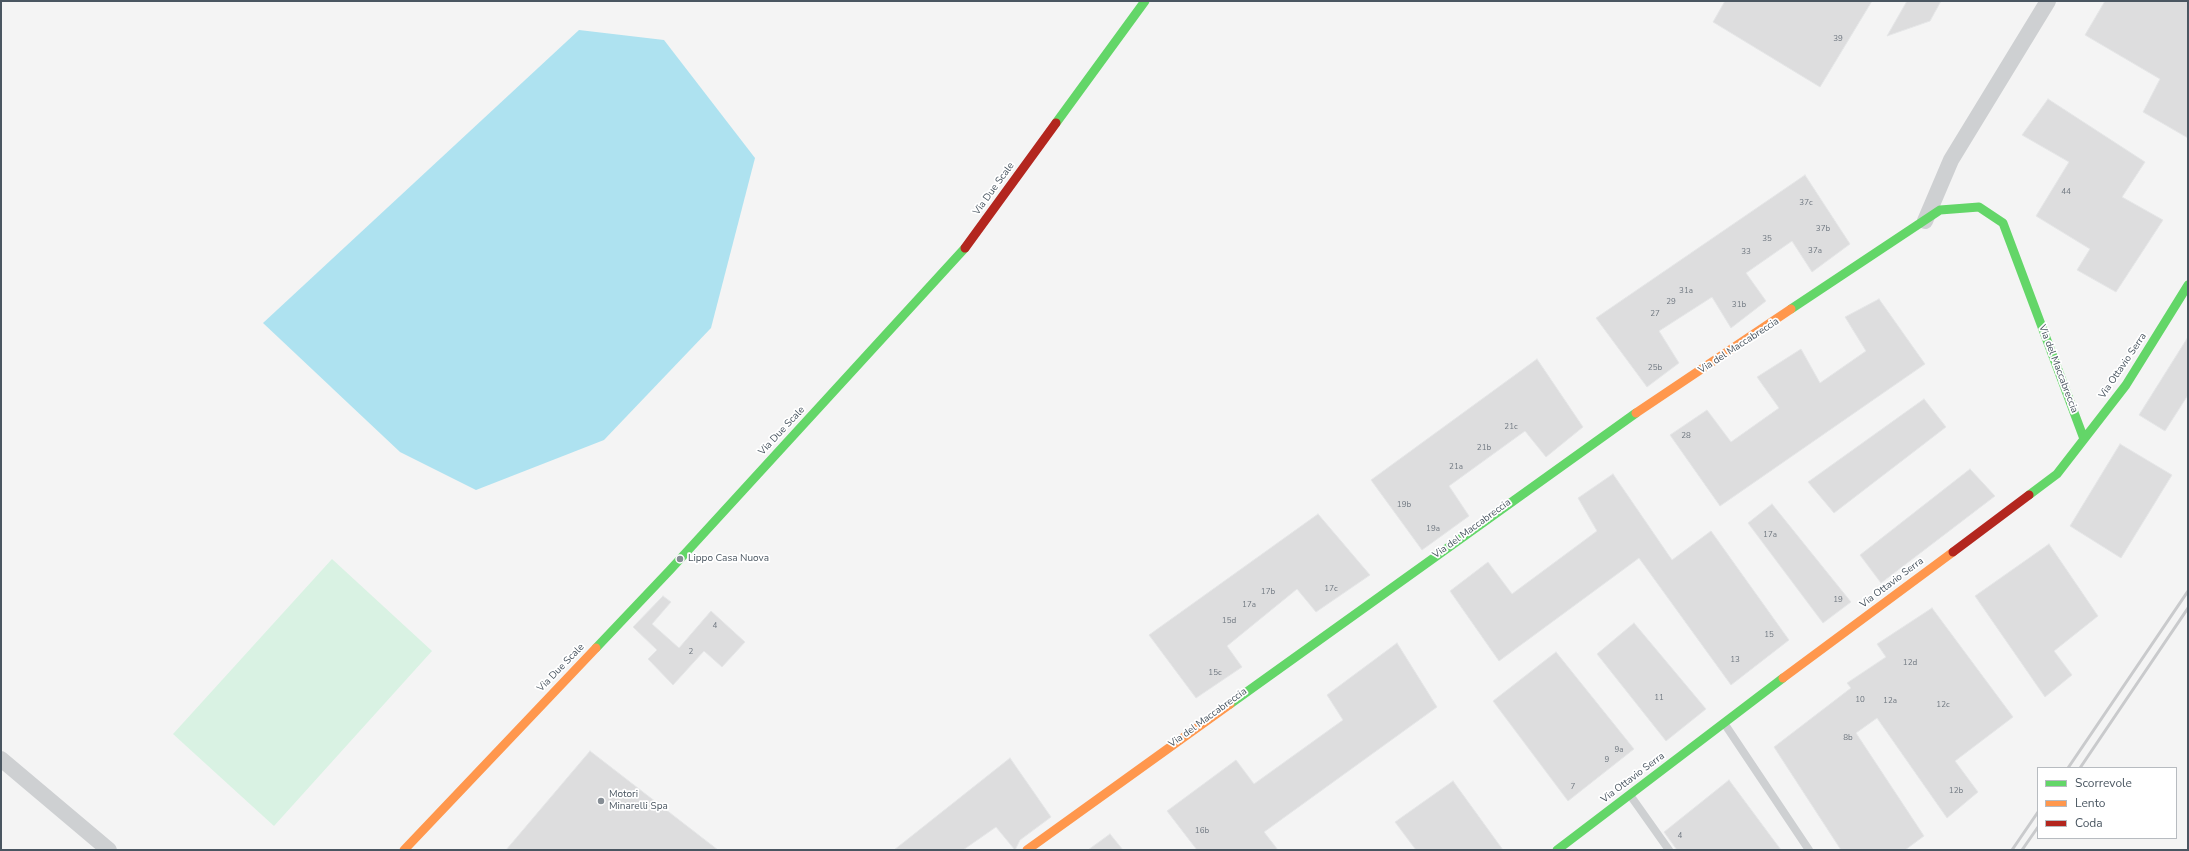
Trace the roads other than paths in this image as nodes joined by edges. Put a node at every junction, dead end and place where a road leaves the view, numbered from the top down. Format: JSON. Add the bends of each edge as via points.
{"nodes":[{"id":1,"x":1145,"y":1,"type":"edge"},
{"id":2,"x":2048,"y":1,"type":"edge"},
{"id":3,"x":1925,"y":221,"type":"junction"},
{"id":4,"x":2188,"y":285,"type":"edge"},
{"id":5,"x":2084,"y":439,"type":"junction"},
{"id":6,"x":1724,"y":723,"type":"junction"},
{"id":7,"x":1,"y":759,"type":"edge"},
{"id":8,"x":1630,"y":794,"type":"junction"},
{"id":9,"x":109,"y":850,"type":"edge"},
{"id":10,"x":404,"y":850,"type":"edge"},
{"id":11,"x":1027,"y":850,"type":"edge"},
{"id":12,"x":1557,"y":850,"type":"edge"},
{"id":13,"x":1669,"y":850,"type":"edge"},
{"id":14,"x":1809,"y":850,"type":"edge"}],
"edges":[{"from":1,"to":10,"type":"street","name":"Via Due Scale","via":[[958,257],[664,576]]},
{"from":2,"to":3,"type":"street","via":[[1951,160]]},
{"from":3,"to":5,"type":"street","name":"Via del Maccabreccia","via":[[1940,210],[1979,207],[2003,223]]},
{"from":3,"to":11,"type":"street","name":"Via del Maccabreccia","via":[[1604,434]]},
{"from":4,"to":5,"type":"street","name":"Via Ottavio Serra","via":[[2126,385]]},
{"from":5,"to":6,"type":"street","name":"Via Ottavio Serra","via":[[2057,474]]},
{"from":6,"to":8,"type":"street","name":"Via Ottavio Serra"},
{"from":6,"to":14,"type":"lane"},
{"from":7,"to":9,"type":"street"},
{"from":8,"to":12,"type":"street","name":"Via Ottavio Serra"},
{"from":8,"to":13,"type":"lane"}]}
